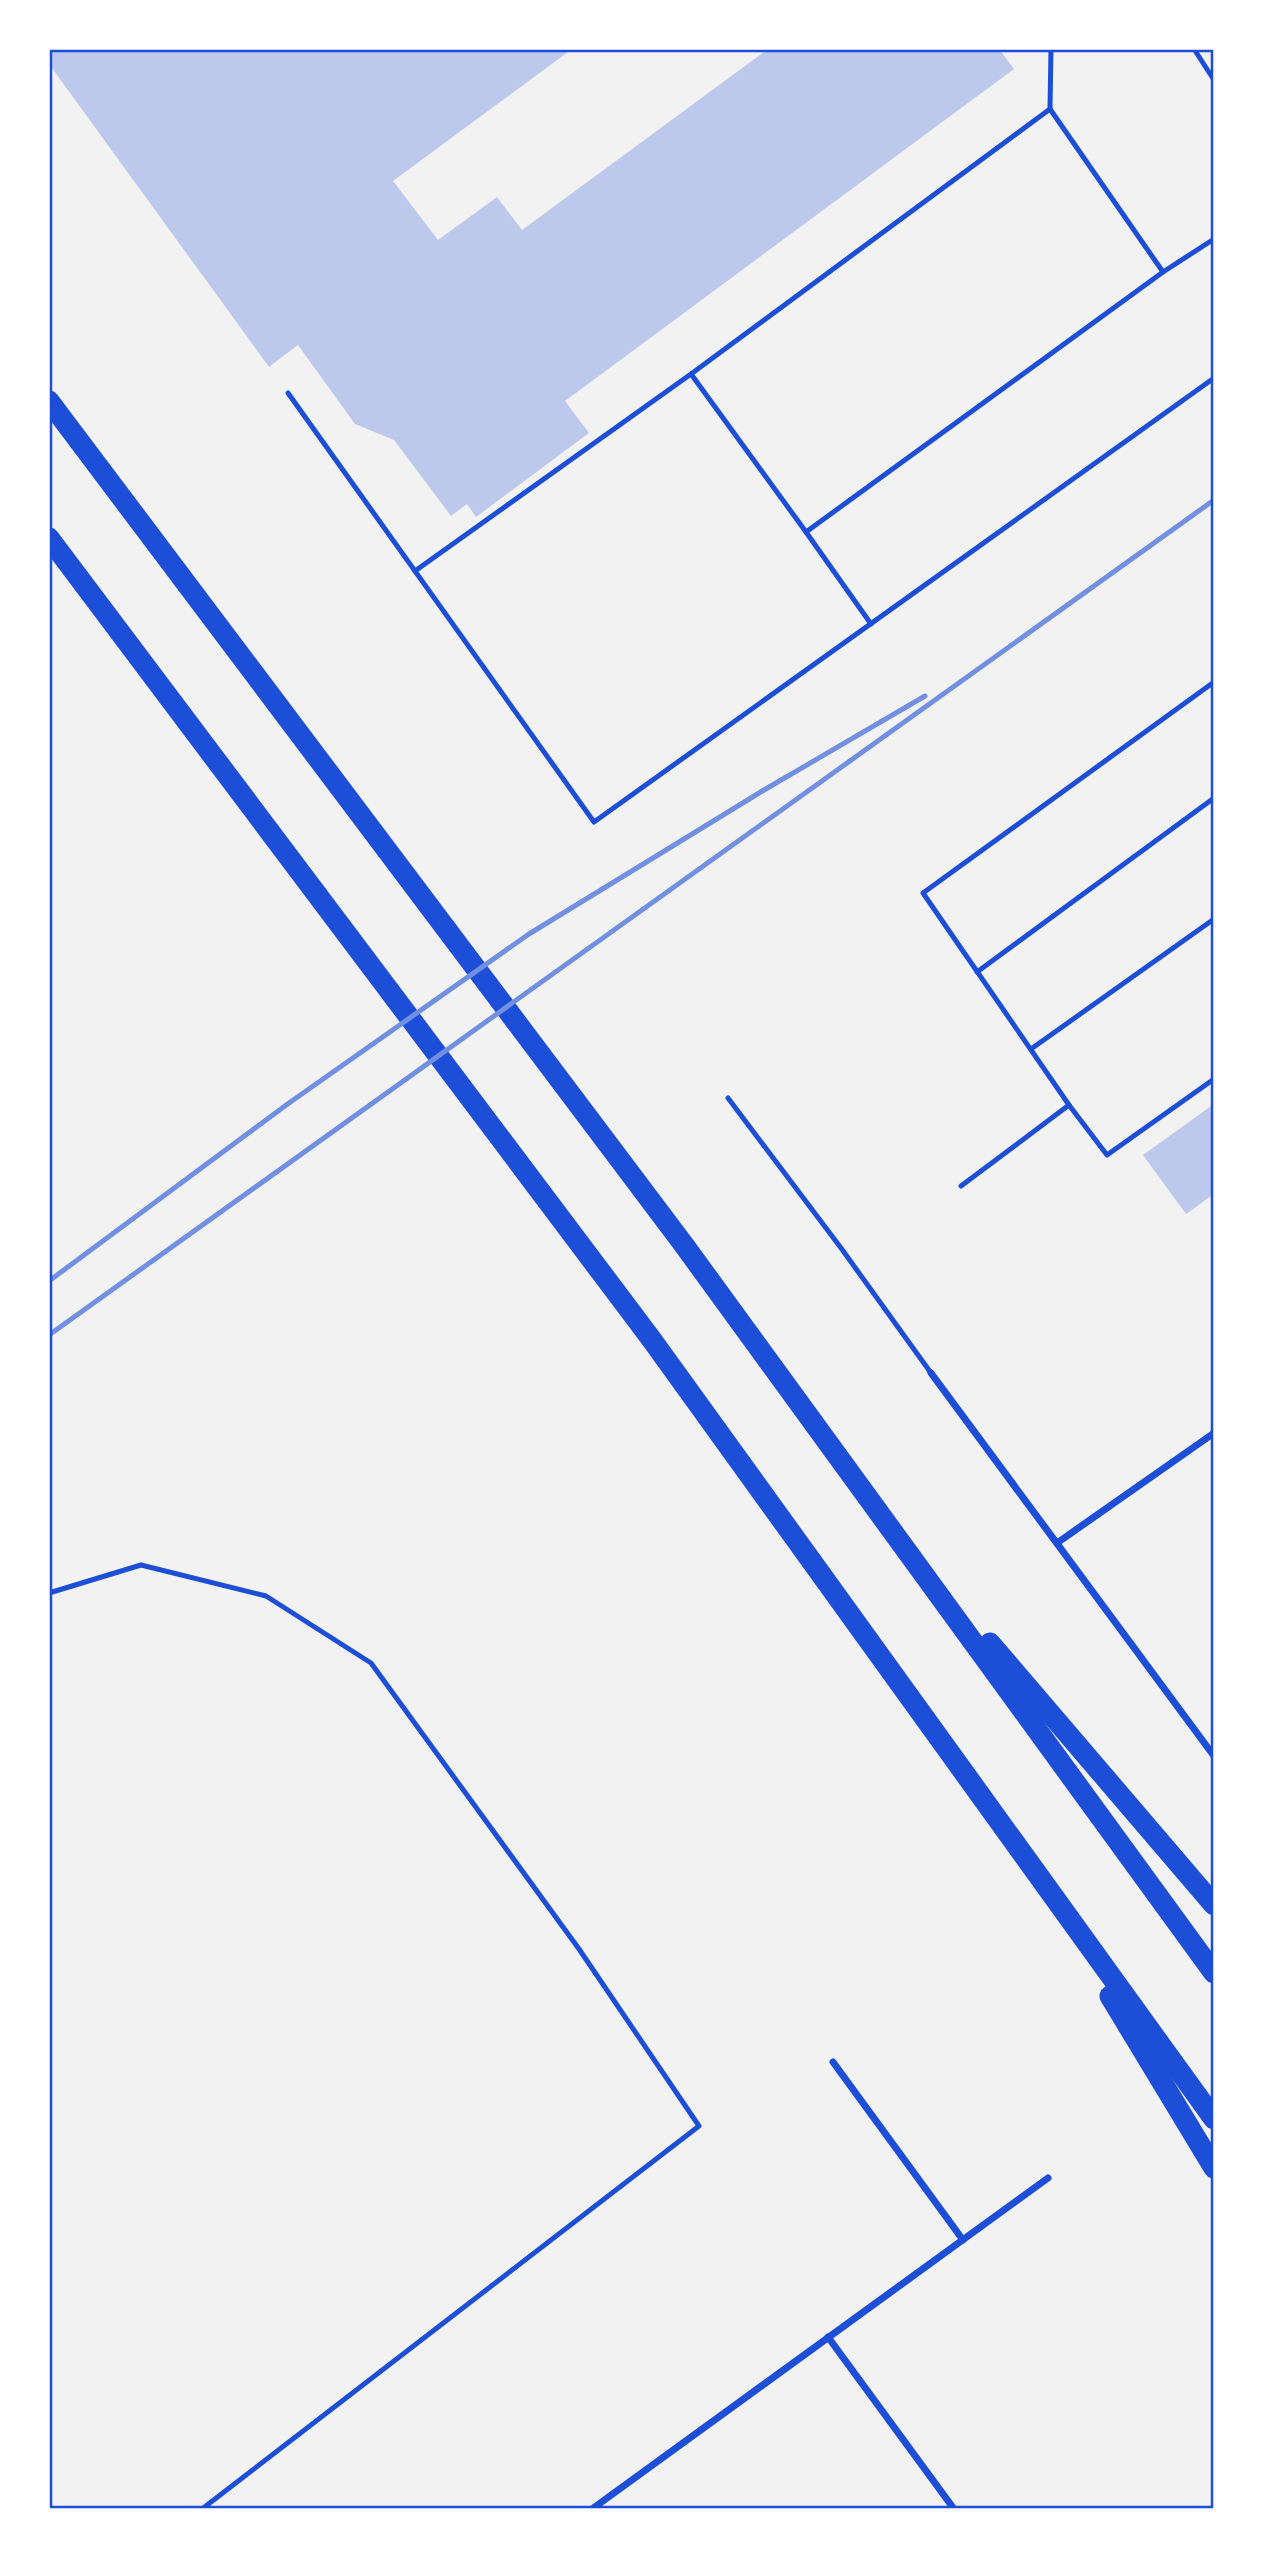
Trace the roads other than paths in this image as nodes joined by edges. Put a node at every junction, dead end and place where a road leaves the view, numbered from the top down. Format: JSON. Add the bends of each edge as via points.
{"nodes":[{"id":1,"x":1051,"y":49,"type":"edge"},
{"id":2,"x":1194,"y":49,"type":"edge"},
{"id":3,"x":1214,"y":80,"type":"edge"},
{"id":4,"x":1050,"y":109,"type":"junction"},
{"id":5,"x":1214,"y":239,"type":"edge"},
{"id":6,"x":1163,"y":272,"type":"junction"},
{"id":7,"x":691,"y":374,"type":"junction"},
{"id":8,"x":1214,"y":378,"type":"edge"},
{"id":9,"x":288,"y":393,"type":"dead end"},
{"id":10,"x":49,"y":401,"type":"edge"},
{"id":11,"x":806,"y":533,"type":"junction"},
{"id":12,"x":49,"y":538,"type":"edge"},
{"id":13,"x":415,"y":571,"type":"junction"},
{"id":14,"x":872,"y":624,"type":"junction"},
{"id":15,"x":1214,"y":682,"type":"edge"},
{"id":16,"x":1214,"y":798,"type":"edge"},
{"id":17,"x":1214,"y":919,"type":"edge"},
{"id":18,"x":977,"y":972,"type":"junction"},
{"id":19,"x":1031,"y":1049,"type":"junction"},
{"id":20,"x":1214,"y":1079,"type":"edge"},
{"id":21,"x":728,"y":1098,"type":"dead end"},
{"id":22,"x":1069,"y":1105,"type":"junction"},
{"id":23,"x":961,"y":1186,"type":"dead end"},
{"id":24,"x":931,"y":1373,"type":"joint"},
{"id":25,"x":1214,"y":1433,"type":"edge"},
{"id":26,"x":851,"y":1473,"type":"junction"},
{"id":27,"x":1057,"y":1543,"type":"junction"},
{"id":28,"x":49,"y":1593,"type":"edge"},
{"id":29,"x":1214,"y":1756,"type":"edge"},
{"id":30,"x":997,"y":1816,"type":"junction"},
{"id":31,"x":1214,"y":1905,"type":"edge"},
{"id":32,"x":1214,"y":1973,"type":"edge"},
{"id":33,"x":833,"y":2062,"type":"dead end"},
{"id":34,"x":1214,"y":2119,"type":"edge"},
{"id":35,"x":1214,"y":2168,"type":"edge"},
{"id":36,"x":1048,"y":2178,"type":"dead end"},
{"id":37,"x":963,"y":2240,"type":"junction"},
{"id":38,"x":828,"y":2337,"type":"junction"},
{"id":39,"x":202,"y":2509,"type":"edge"},
{"id":40,"x":592,"y":2509,"type":"edge"},
{"id":41,"x":954,"y":2509,"type":"edge"}],
"edges":[{"from":1,"to":4,"type":"lane"},
{"from":2,"to":3,"type":"lane"},
{"from":4,"to":6,"type":"lane"},
{"from":4,"to":7,"type":"lane"},
{"from":5,"to":6,"type":"lane"},
{"from":6,"to":11,"type":"lane"},
{"from":7,"to":11,"type":"lane"},
{"from":7,"to":13,"type":"lane"},
{"from":8,"to":14,"type":"lane"},
{"from":9,"to":13,"type":"lane"},
{"from":10,"to":26,"type":"highway","via":[[420,891]]},
{"from":11,"to":14,"type":"lane"},
{"from":12,"to":30,"type":"highway","via":[[652,1340]]},
{"from":13,"to":14,"type":"lane","via":[[594,822]]},
{"from":15,"to":18,"type":"lane","via":[[923,893]]},
{"from":16,"to":18,"type":"lane"},
{"from":17,"to":19,"type":"lane"},
{"from":18,"to":19,"type":"lane"},
{"from":19,"to":22,"type":"lane"},
{"from":20,"to":22,"type":"lane","via":[[1107,1155]]},
{"from":21,"to":24,"type":"lane"},
{"from":22,"to":23,"type":"lane"},
{"from":24,"to":27,"type":"street"},
{"from":25,"to":27,"type":"street"},
{"from":26,"to":31,"type":"highway"},
{"from":26,"to":32,"type":"highway"},
{"from":27,"to":29,"type":"street"},
{"from":28,"to":39,"type":"lane","via":[[141,1565],[265,1596],[371,1663],[579,1949],[699,2126]]},
{"from":30,"to":34,"type":"highway"},
{"from":30,"to":35,"type":"highway"},
{"from":33,"to":37,"type":"street"},
{"from":36,"to":37,"type":"street"},
{"from":37,"to":38,"type":"street"},
{"from":38,"to":40,"type":"street"},
{"from":38,"to":41,"type":"street"}]}
